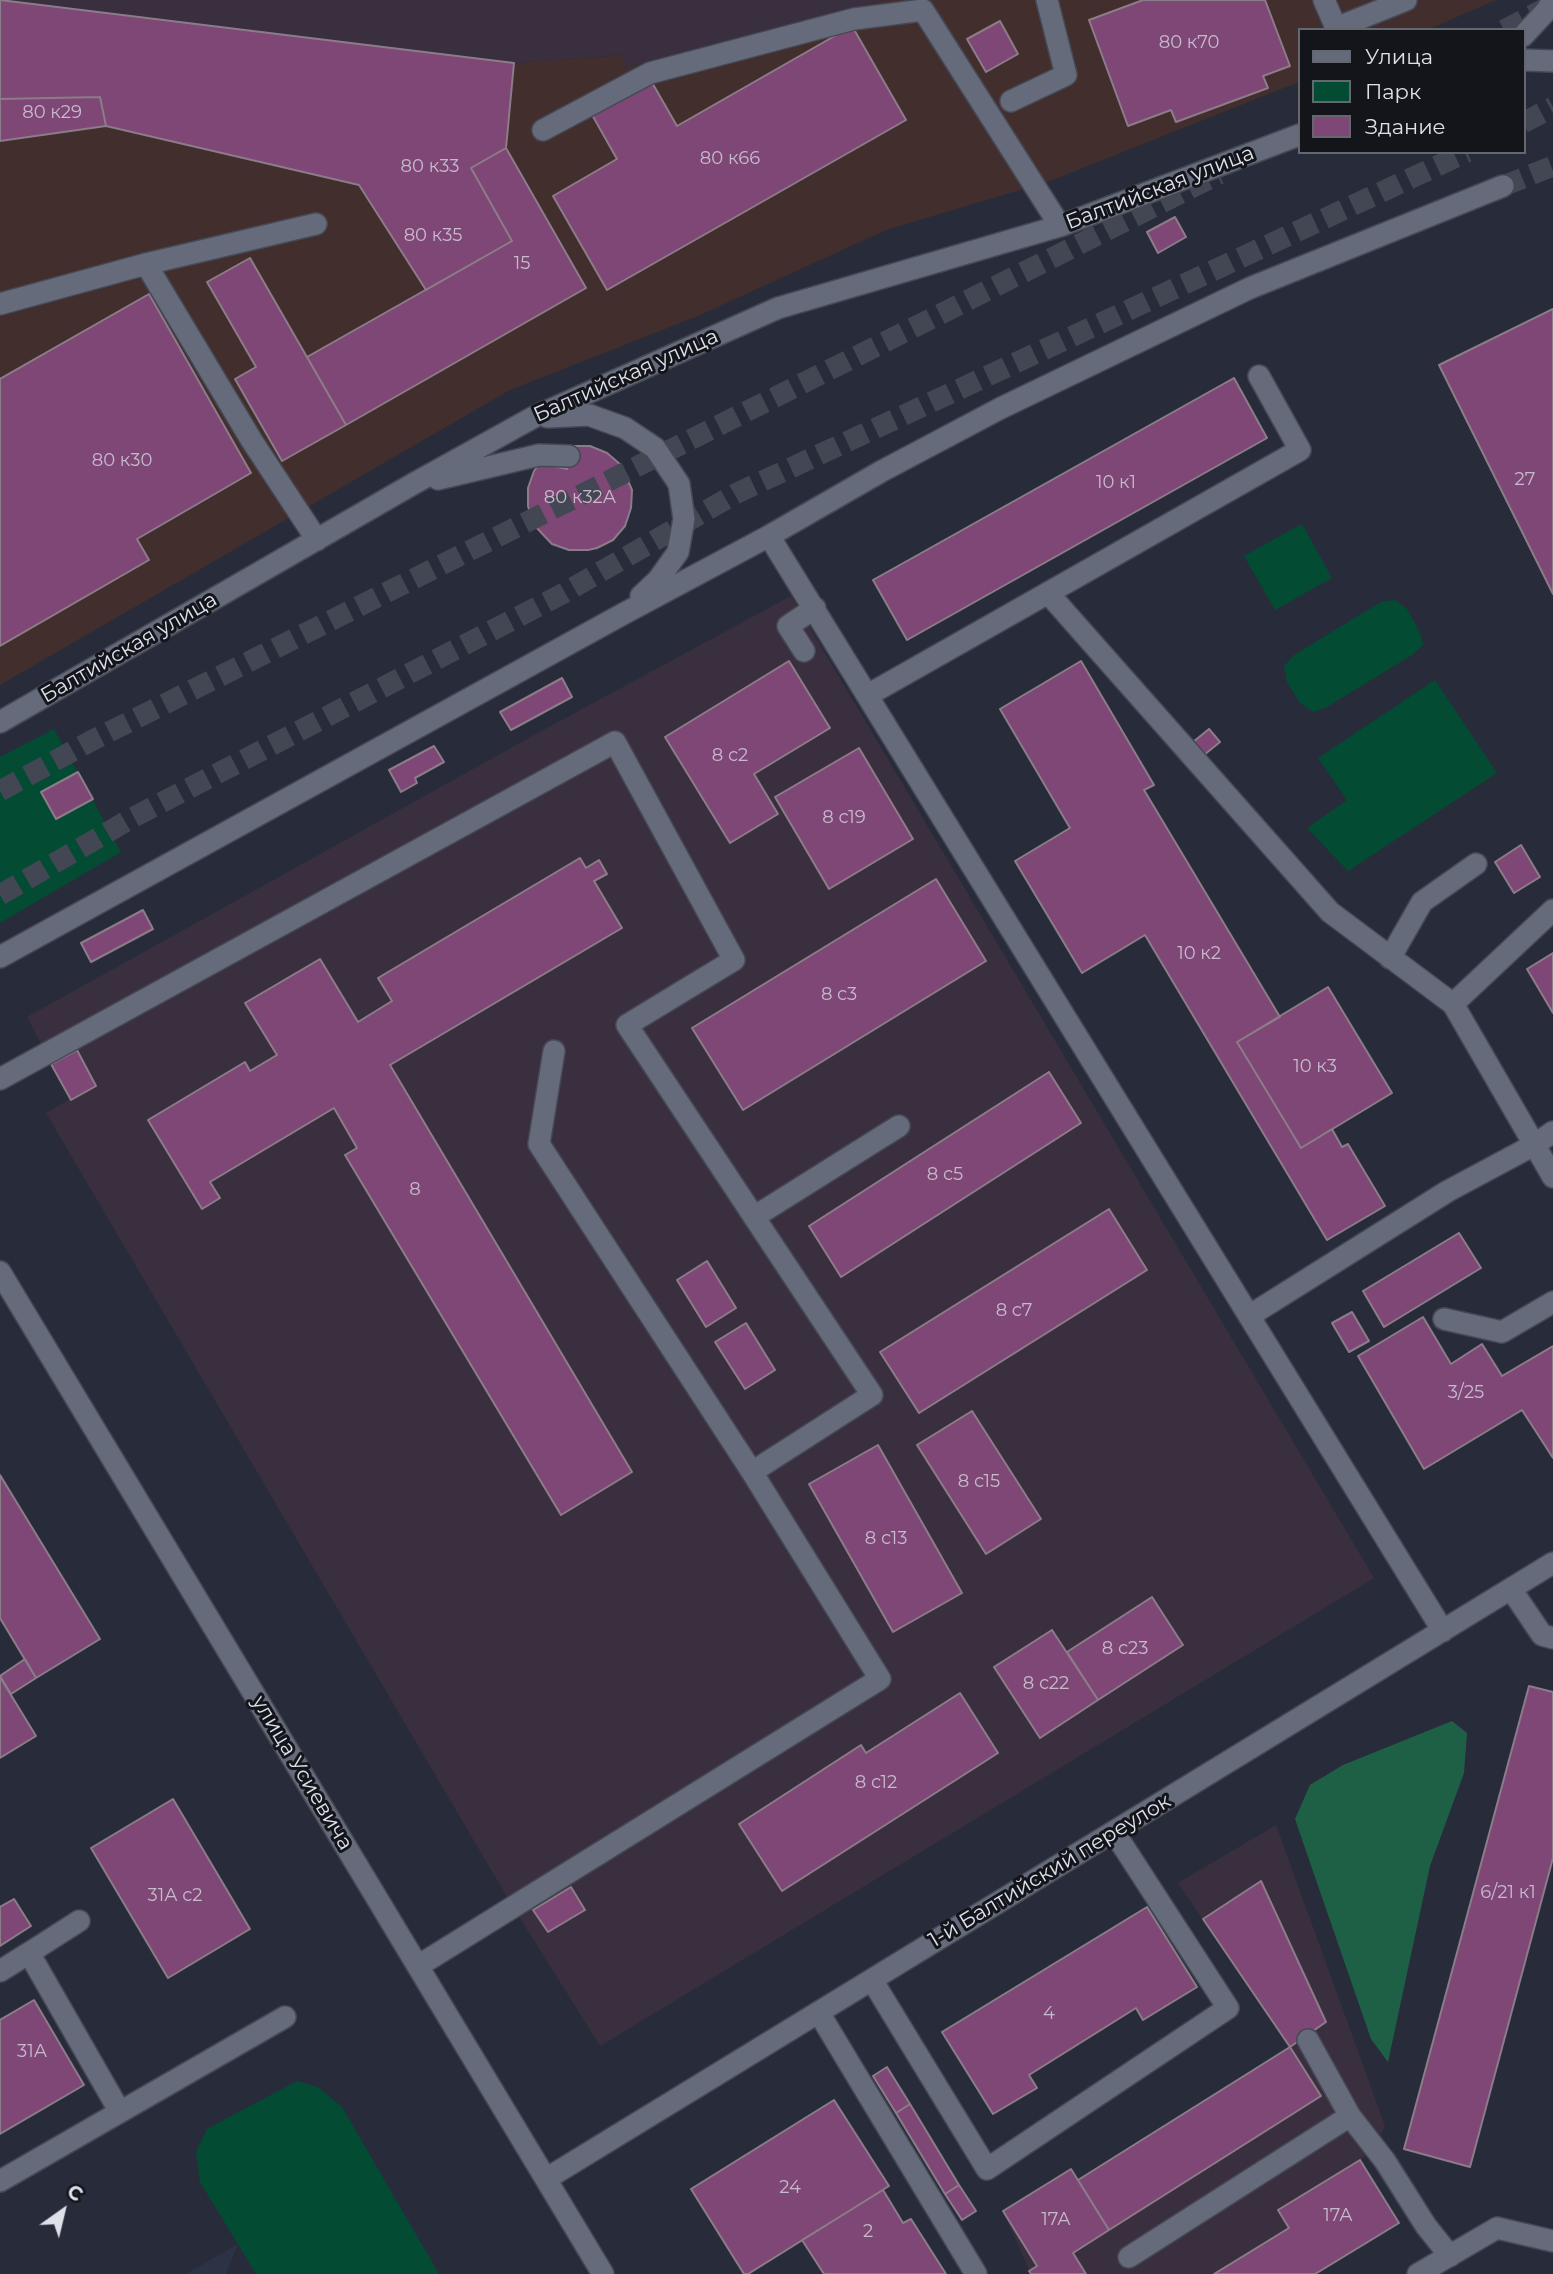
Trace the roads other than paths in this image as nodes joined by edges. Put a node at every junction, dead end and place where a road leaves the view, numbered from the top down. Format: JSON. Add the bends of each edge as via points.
{"nodes":[{"id":1,"x":1047,"y":0,"type":"edge"},
{"id":2,"x":1324,"y":0,"type":"edge"},
{"id":3,"x":1406,"y":0,"type":"edge"},
{"id":4,"x":1553,"y":0,"type":"edge"},
{"id":5,"x":1336,"y":28,"type":"edge"},
{"id":6,"x":1338,"y":28,"type":"edge"},
{"id":7,"x":1525,"y":34,"type":"edge"},
{"id":8,"x":1525,"y":60,"type":"edge"},
{"id":9,"x":1553,"y":61,"type":"edge"},
{"id":10,"x":1011,"y":101,"type":"dead end"},
{"id":11,"x":543,"y":130,"type":"dead end"},
{"id":12,"x":1298,"y":135,"type":"edge"},
{"id":13,"x":1503,"y":186,"type":"tunnel mouth"},
{"id":14,"x":316,"y":223,"type":"dead end"},
{"id":15,"x":1060,"y":226,"type":"junction"},
{"id":16,"x":146,"y":264,"type":"junction"},
{"id":17,"x":0,"y":304,"type":"edge"},
{"id":18,"x":1259,"y":376,"type":"dead end"},
{"id":19,"x":534,"y":417,"type":"junction"},
{"id":20,"x":569,"y":456,"type":"dead end"},
{"id":21,"x":413,"y":484,"type":"junction"},
{"id":22,"x":769,"y":536,"type":"junction"},
{"id":23,"x":317,"y":540,"type":"junction"},
{"id":24,"x":1048,"y":593,"type":"junction"},
{"id":25,"x":815,"y":608,"type":"junction"},
{"id":26,"x":623,"y":614,"type":"junction"},
{"id":27,"x":804,"y":651,"type":"dead end"},
{"id":28,"x":868,"y":695,"type":"junction"},
{"id":29,"x":0,"y":722,"type":"edge"},
{"id":30,"x":1476,"y":864,"type":"dead end"},
{"id":31,"x":1553,"y":909,"type":"edge"},
{"id":32,"x":0,"y":957,"type":"edge"},
{"id":33,"x":1390,"y":958,"type":"junction"},
{"id":34,"x":1453,"y":1004,"type":"junction"},
{"id":35,"x":554,"y":1051,"type":"dead end"},
{"id":36,"x":0,"y":1079,"type":"edge"},
{"id":37,"x":899,"y":1126,"type":"dead end"},
{"id":38,"x":1553,"y":1132,"type":"edge"},
{"id":39,"x":1534,"y":1145,"type":"junction"},
{"id":40,"x":1553,"y":1177,"type":"edge"},
{"id":41,"x":754,"y":1217,"type":"junction"},
{"id":42,"x":0,"y":1272,"type":"edge"},
{"id":43,"x":1553,"y":1302,"type":"edge"},
{"id":44,"x":1250,"y":1316,"type":"junction"},
{"id":45,"x":1444,"y":1319,"type":"dead end"},
{"id":46,"x":752,"y":1472,"type":"junction"},
{"id":47,"x":1553,"y":1563,"type":"edge"},
{"id":48,"x":1511,"y":1589,"type":"junction"},
{"id":49,"x":1443,"y":1631,"type":"junction"},
{"id":50,"x":1553,"y":1638,"type":"edge"},
{"id":51,"x":1114,"y":1832,"type":"junction"},
{"id":52,"x":79,"y":1920,"type":"dead end"},
{"id":53,"x":30,"y":1953,"type":"junction"},
{"id":54,"x":418,"y":1966,"type":"junction"},
{"id":55,"x":0,"y":1971,"type":"edge"},
{"id":56,"x":872,"y":1980,"type":"junction"},
{"id":57,"x":819,"y":2012,"type":"junction"},
{"id":58,"x":285,"y":2017,"type":"dead end"},
{"id":59,"x":1308,"y":2040,"type":"dead end"},
{"id":60,"x":120,"y":2112,"type":"junction"},
{"id":61,"x":1350,"y":2116,"type":"junction"},
{"id":62,"x":546,"y":2179,"type":"junction"},
{"id":63,"x":0,"y":2181,"type":"edge"},
{"id":64,"x":1553,"y":2241,"type":"edge"},
{"id":65,"x":1450,"y":2256,"type":"junction"},
{"id":66,"x":1129,"y":2257,"type":"dead end"},
{"id":67,"x":603,"y":2274,"type":"edge"},
{"id":68,"x":976,"y":2274,"type":"edge"},
{"id":69,"x":1418,"y":2274,"type":"edge"}],
"edges":[{"from":1,"to":10,"type":"street","via":[[1066,75]]},
{"from":2,"to":5,"type":"street"},
{"from":3,"to":6,"type":"street"},
{"from":4,"to":7,"type":"street"},
{"from":8,"to":9,"type":"street"},
{"from":11,"to":15,"type":"street","via":[[650,73],[854,19],[923,10]]},
{"from":12,"to":15,"type":"street","name":"Балтийская улица"},
{"from":13,"to":22,"type":"street","via":[[1250,288],[1002,408]]},
{"from":14,"to":16,"type":"street"},
{"from":15,"to":19,"type":"street","name":"Балтийская улица","via":[[778,308]]},
{"from":16,"to":17,"type":"street"},
{"from":16,"to":23,"type":"street"},
{"from":18,"to":24,"type":"street","via":[[1300,450]]},
{"from":19,"to":21,"type":"street","name":"Балтийская улица"},
{"from":19,"to":26,"type":"street","via":[[589,415],[625,428],[656,449],[679,484],[684,519],[678,552],[658,580]]},
{"from":20,"to":21,"type":"street","via":[[539,455]]},
{"from":21,"to":23,"type":"street","name":"Балтийская улица"},
{"from":22,"to":25,"type":"street"},
{"from":22,"to":26,"type":"street"},
{"from":23,"to":29,"type":"street","name":"Балтийская улица"},
{"from":24,"to":28,"type":"street"},
{"from":24,"to":33,"type":"street","via":[[1330,912]]},
{"from":25,"to":27,"type":"street","via":[[788,626]]},
{"from":25,"to":28,"type":"street"},
{"from":26,"to":32,"type":"street"},
{"from":28,"to":44,"type":"street"},
{"from":30,"to":33,"type":"street","via":[[1422,902]]},
{"from":31,"to":34,"type":"street"},
{"from":33,"to":34,"type":"street"},
{"from":34,"to":39,"type":"street"},
{"from":35,"to":46,"type":"street","via":[[539,1143]]},
{"from":36,"to":41,"type":"street","via":[[615,743],[734,960],[627,1025]]},
{"from":37,"to":41,"type":"street"},
{"from":38,"to":39,"type":"street"},
{"from":39,"to":40,"type":"street"},
{"from":39,"to":44,"type":"street","via":[[1448,1191]]},
{"from":41,"to":46,"type":"street","via":[[872,1395]]},
{"from":42,"to":54,"type":"street","name":"улица Усиевича"},
{"from":43,"to":45,"type":"street","via":[[1502,1332]]},
{"from":44,"to":49,"type":"street"},
{"from":46,"to":54,"type":"street","via":[[880,1679]]},
{"from":47,"to":48,"type":"street","name":"1-й Балтийский переулок"},
{"from":48,"to":49,"type":"street","name":"1-й Балтийский переулок"},
{"from":48,"to":50,"type":"street","via":[[1542,1635]]},
{"from":49,"to":51,"type":"street","name":"1-й Балтийский переулок"},
{"from":51,"to":56,"type":"street","name":"1-й Балтийский переулок"},
{"from":51,"to":56,"type":"street","via":[[1228,2008],[987,2169]]},
{"from":52,"to":53,"type":"street"},
{"from":53,"to":55,"type":"street"},
{"from":53,"to":60,"type":"street"},
{"from":54,"to":62,"type":"street","name":"улица Усиевича"},
{"from":56,"to":57,"type":"street","name":"1-й Балтийский переулок"},
{"from":57,"to":62,"type":"street","name":"1-й Балтийский переулок"},
{"from":57,"to":68,"type":"street"},
{"from":58,"to":60,"type":"street"},
{"from":59,"to":61,"type":"street"},
{"from":60,"to":63,"type":"street"},
{"from":61,"to":65,"type":"street"},
{"from":61,"to":66,"type":"street"},
{"from":62,"to":67,"type":"street","name":"улица Усиевича"},
{"from":64,"to":65,"type":"street","via":[[1497,2228]]},
{"from":65,"to":69,"type":"street"}]}
